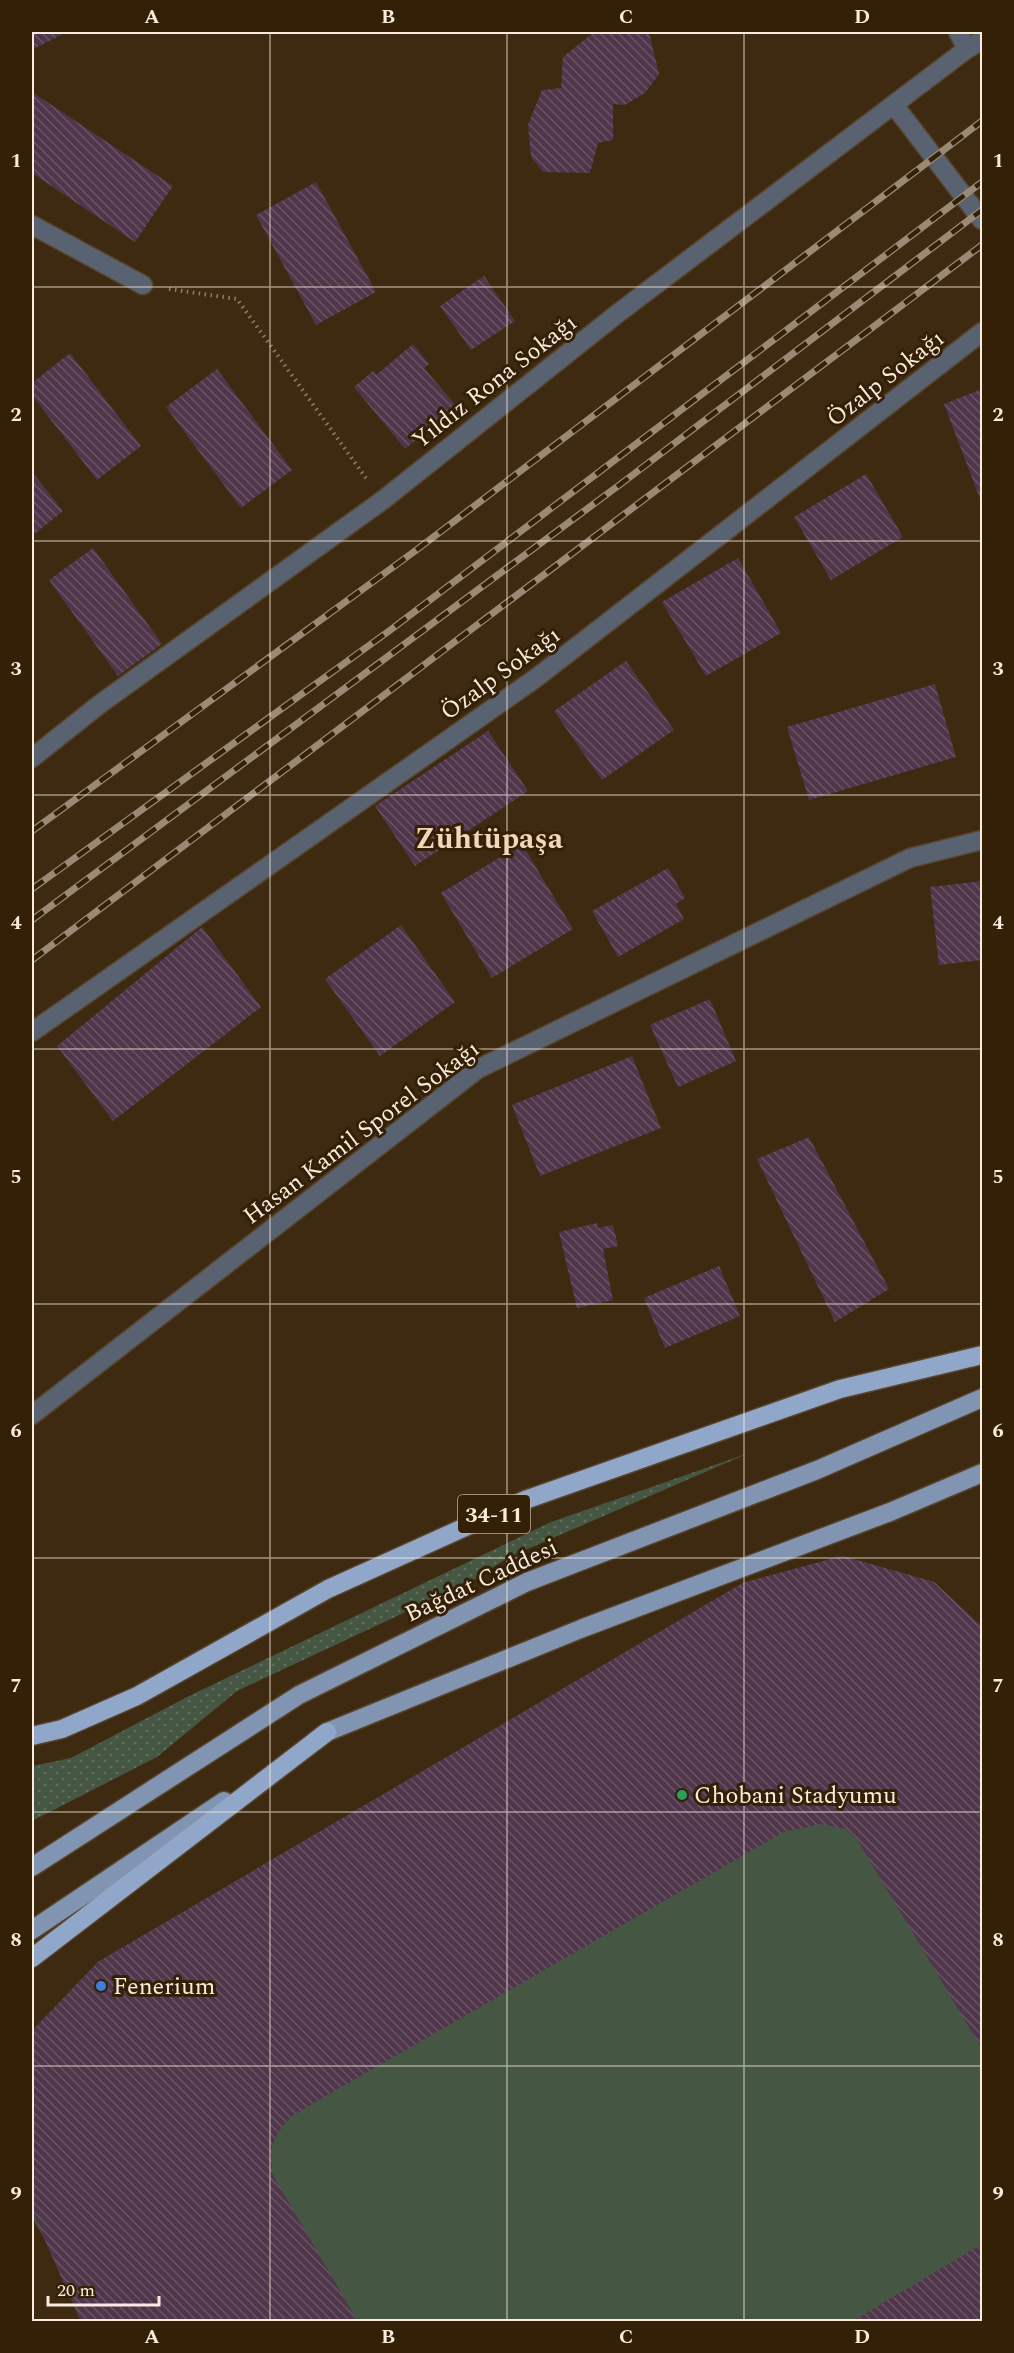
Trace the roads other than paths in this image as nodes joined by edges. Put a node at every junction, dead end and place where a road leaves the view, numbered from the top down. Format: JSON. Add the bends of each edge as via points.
{"nodes":[{"id":1,"x":958,"y":32,"type":"edge"},
{"id":2,"x":975,"y":45,"type":"edge"},
{"id":3,"x":894,"y":105,"type":"junction"},
{"id":4,"x":982,"y":220,"type":"edge"},
{"id":5,"x":32,"y":225,"type":"edge"},
{"id":6,"x":143,"y":285,"type":"road end"},
{"id":7,"x":982,"y":332,"type":"edge"},
{"id":8,"x":32,"y":758,"type":"edge"},
{"id":9,"x":982,"y":840,"type":"edge"},
{"id":10,"x":32,"y":1032,"type":"edge"},
{"id":11,"x":982,"y":1355,"type":"edge"},
{"id":12,"x":982,"y":1398,"type":"edge"},
{"id":13,"x":32,"y":1415,"type":"edge"},
{"id":14,"x":982,"y":1473,"type":"edge"},
{"id":15,"x":327,"y":1732,"type":"junction"},
{"id":16,"x":32,"y":1736,"type":"edge"},
{"id":17,"x":32,"y":1867,"type":"edge"},
{"id":18,"x":32,"y":1930,"type":"edge"},
{"id":19,"x":32,"y":1958,"type":"edge"}],
"edges":[{"from":1,"to":2,"type":"street","name":"Yıldız Rona Sokağı"},
{"from":2,"to":3,"type":"street","name":"Yıldız Rona Sokağı"},
{"from":3,"to":4,"type":"street"},
{"from":3,"to":8,"type":"street","name":"Yıldız Rona Sokağı","via":[[627,307],[383,501]]},
{"from":5,"to":6,"type":"street"},
{"from":7,"to":10,"type":"street","name":"Özalp Sokağı","via":[[536,678]]},
{"from":9,"to":13,"type":"street","name":"Hasan Kamil Sporel Sokağı","via":[[910,858],[478,1069]]},
{"from":11,"to":16,"type":"highway","number":"34-11","via":[[840,1389],[525,1500],[328,1589],[137,1696],[62,1730]]},
{"from":12,"to":17,"type":"main road","name":"Bağdat Caddesi","via":[[817,1470],[526,1582],[298,1695]]},
{"from":14,"to":15,"type":"main road"},
{"from":15,"to":18,"type":"main road"},
{"from":15,"to":19,"type":"highway"}]}
